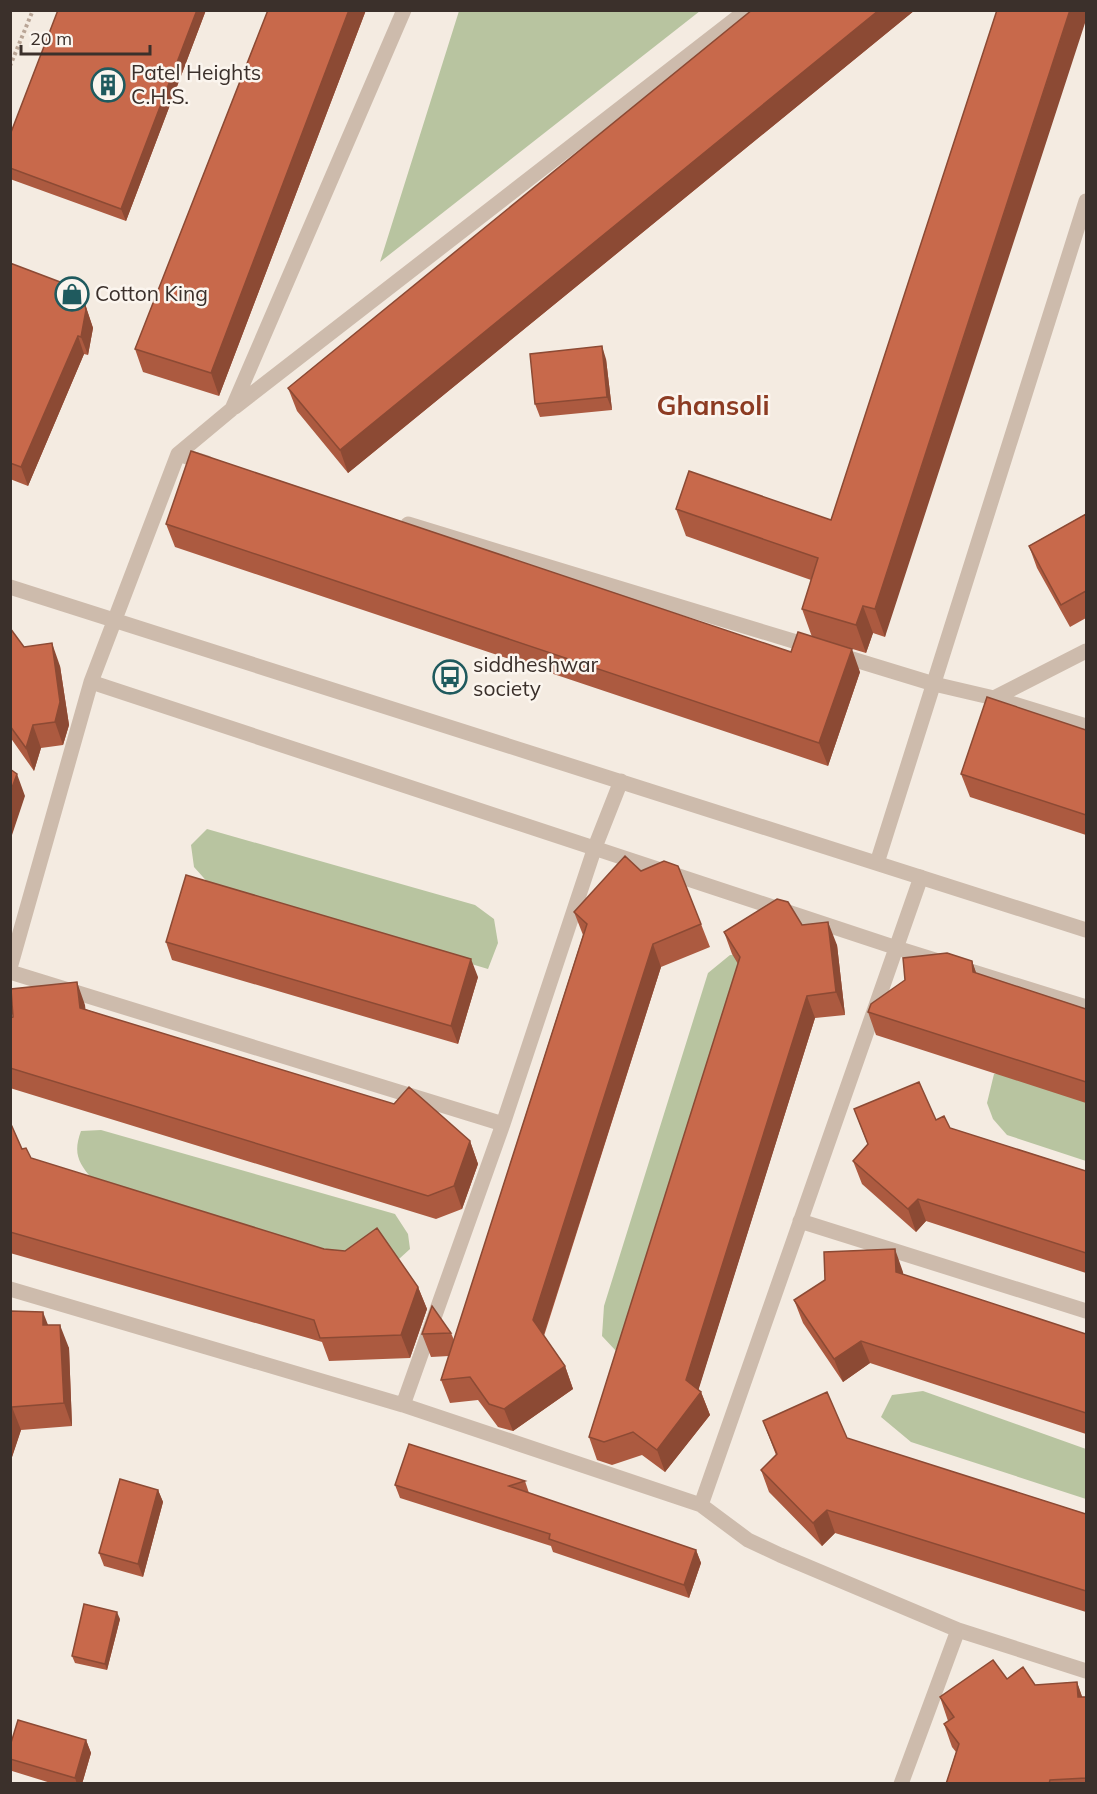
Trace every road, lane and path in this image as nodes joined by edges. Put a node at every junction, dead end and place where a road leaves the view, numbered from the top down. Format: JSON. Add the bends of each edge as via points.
{"nodes":[{"id":1,"x":33,"y":10,"type":"edge"},
{"id":2,"x":404,"y":10,"type":"edge"},
{"id":3,"x":747,"y":10,"type":"edge"},
{"id":4,"x":10,"y":66,"type":"edge"},
{"id":5,"x":1086,"y":201,"type":"edge"},
{"id":6,"x":232,"y":409,"type":"junction"},
{"id":7,"x":178,"y":454,"type":"junction"},
{"id":8,"x":223,"y":467,"type":"edge"},
{"id":9,"x":393,"y":519,"type":"edge"},
{"id":10,"x":10,"y":587,"type":"edge"},
{"id":11,"x":113,"y":620,"type":"junction"},
{"id":12,"x":1086,"y":651,"type":"edge"},
{"id":13,"x":91,"y":682,"type":"junction"},
{"id":14,"x":934,"y":684,"type":"junction"},
{"id":15,"x":994,"y":698,"type":"junction"},
{"id":16,"x":1086,"y":726,"type":"edge"},
{"id":17,"x":621,"y":781,"type":"junction"},
{"id":18,"x":595,"y":847,"type":"junction"},
{"id":19,"x":877,"y":863,"type":"junction"},
{"id":20,"x":921,"y":877,"type":"junction"},
{"id":21,"x":1086,"y":930,"type":"edge"},
{"id":22,"x":897,"y":948,"type":"junction"},
{"id":23,"x":10,"y":970,"type":"edge"},
{"id":24,"x":1086,"y":1006,"type":"edge"},
{"id":25,"x":503,"y":1124,"type":"junction"},
{"id":26,"x":800,"y":1221,"type":"junction"},
{"id":27,"x":10,"y":1289,"type":"edge"},
{"id":28,"x":1086,"y":1311,"type":"edge"},
{"id":29,"x":403,"y":1404,"type":"junction"},
{"id":30,"x":701,"y":1505,"type":"junction"},
{"id":31,"x":958,"y":1630,"type":"junction"},
{"id":32,"x":1086,"y":1671,"type":"edge"},
{"id":33,"x":901,"y":1784,"type":"edge"}],
"edges":[{"from":1,"to":4,"type":"path"},
{"from":2,"to":6,"type":"street"},
{"from":3,"to":6,"type":"street"},
{"from":5,"to":14,"type":"street"},
{"from":6,"to":7,"type":"street"},
{"from":7,"to":8,"type":"street"},
{"from":7,"to":11,"type":"street"},
{"from":9,"to":14,"type":"street"},
{"from":10,"to":11,"type":"street"},
{"from":11,"to":13,"type":"street"},
{"from":11,"to":17,"type":"street"},
{"from":12,"to":15,"type":"street"},
{"from":13,"to":18,"type":"street"},
{"from":13,"to":23,"type":"street"},
{"from":14,"to":15,"type":"street"},
{"from":14,"to":19,"type":"street"},
{"from":15,"to":16,"type":"street"},
{"from":17,"to":18,"type":"street"},
{"from":17,"to":19,"type":"street"},
{"from":18,"to":22,"type":"street"},
{"from":18,"to":25,"type":"street"},
{"from":19,"to":20,"type":"street"},
{"from":20,"to":21,"type":"street"},
{"from":20,"to":22,"type":"street"},
{"from":22,"to":24,"type":"street"},
{"from":22,"to":26,"type":"street"},
{"from":23,"to":25,"type":"street"},
{"from":25,"to":29,"type":"street"},
{"from":26,"to":28,"type":"street"},
{"from":26,"to":30,"type":"street"},
{"from":27,"to":29,"type":"street"},
{"from":29,"to":30,"type":"street"},
{"from":30,"to":31,"type":"street","via":[[748,1540]]},
{"from":31,"to":32,"type":"street"},
{"from":31,"to":33,"type":"street"}]}
